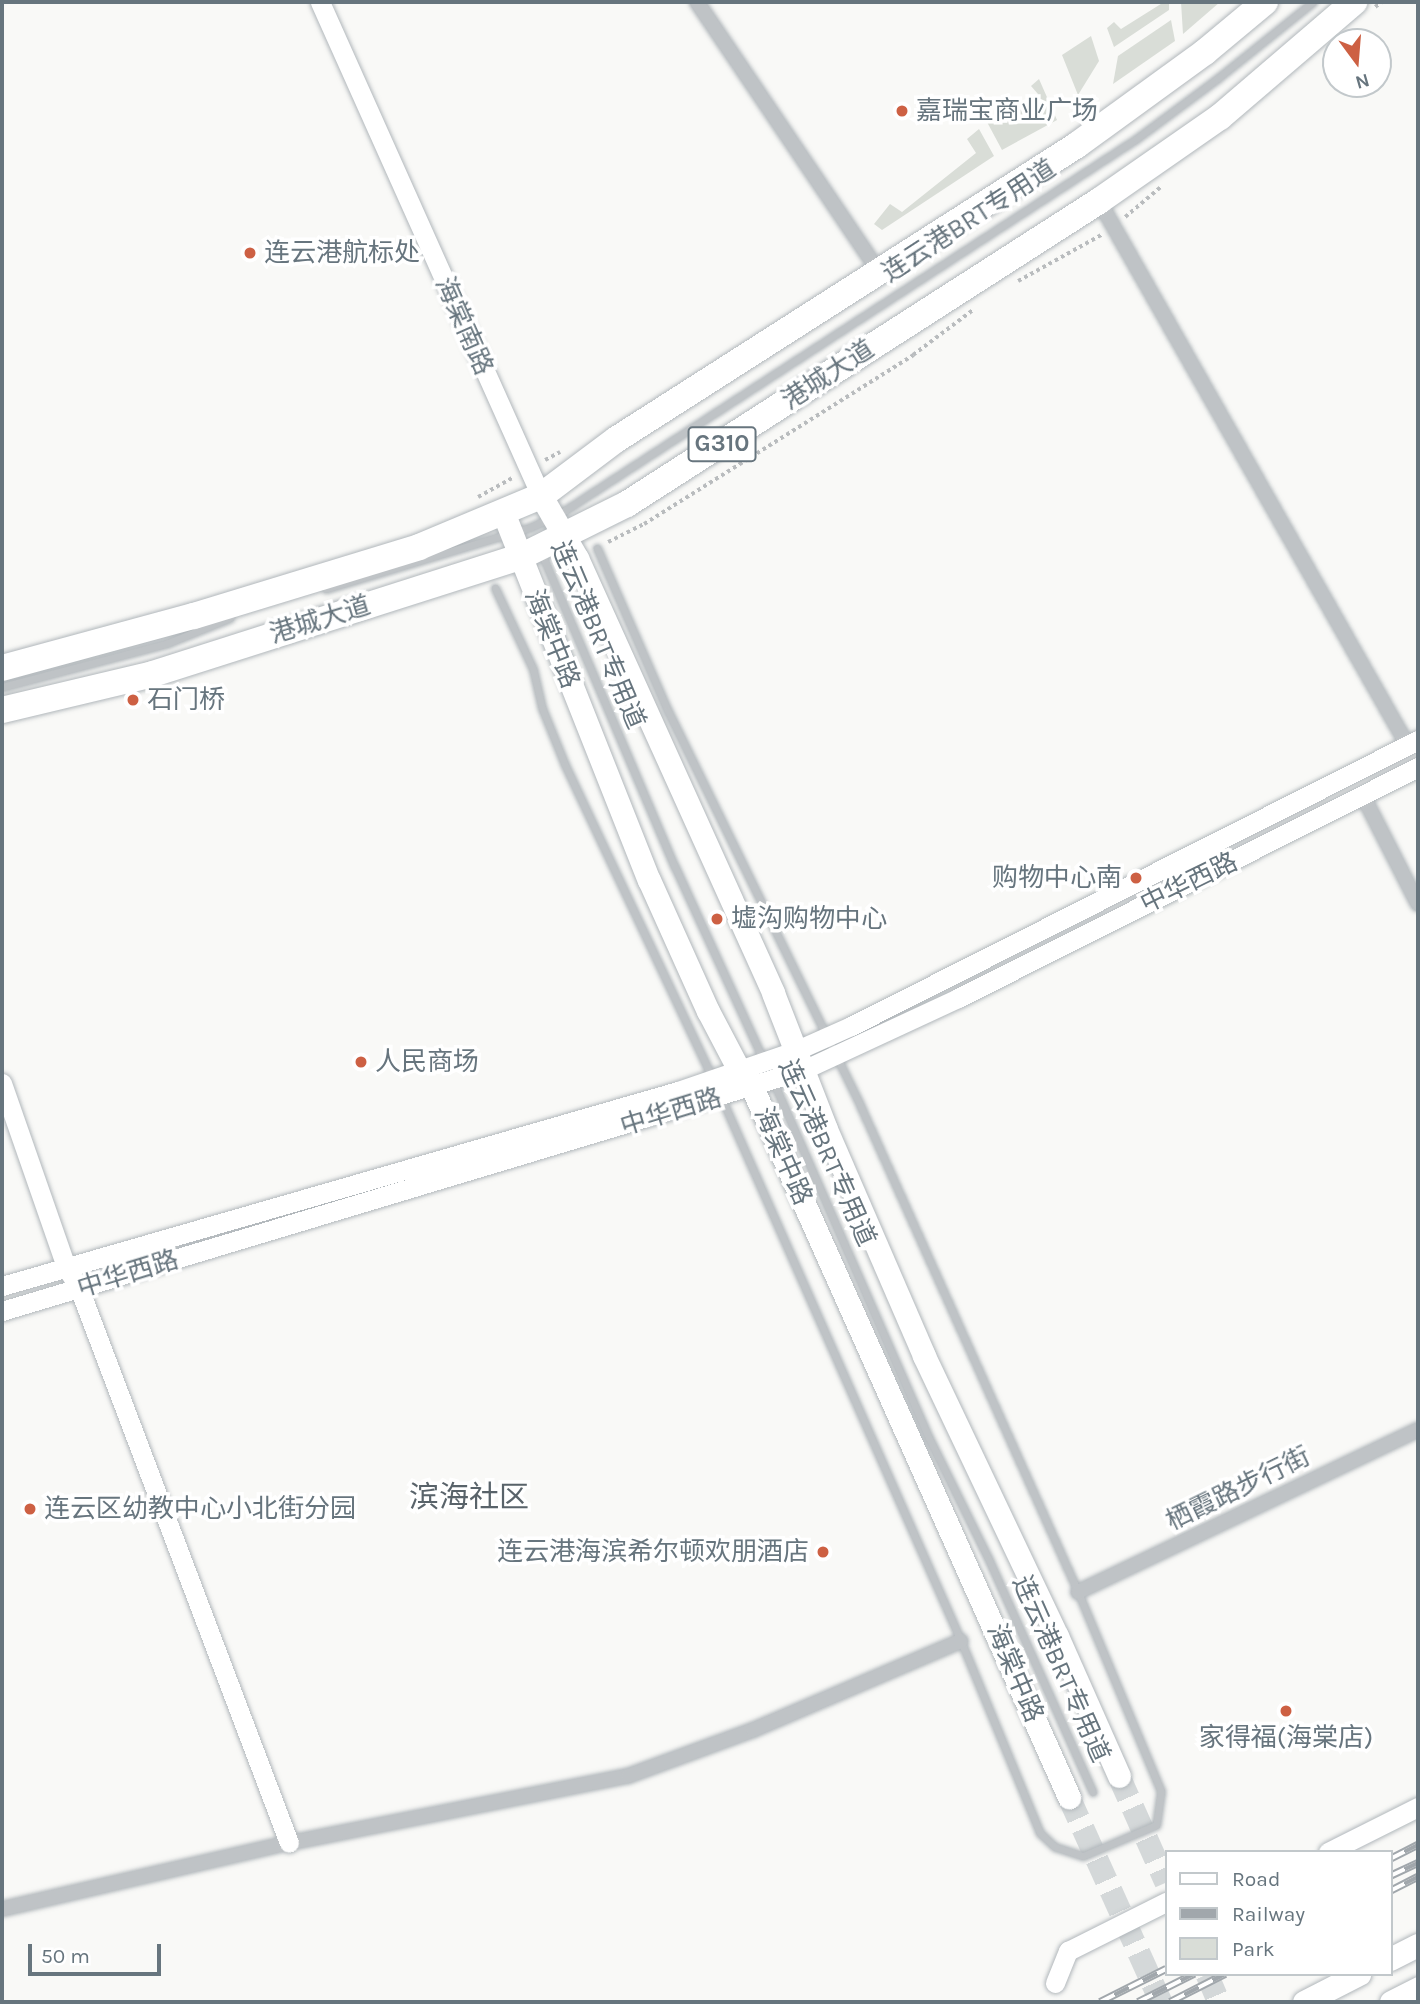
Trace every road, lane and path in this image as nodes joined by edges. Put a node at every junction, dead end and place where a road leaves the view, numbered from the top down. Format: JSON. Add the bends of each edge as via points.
{"nodes":[{"id":1,"x":320,"y":2,"type":"edge"},
{"id":2,"x":697,"y":2,"type":"edge"},
{"id":3,"x":1265,"y":2,"type":"edge"},
{"id":4,"x":1313,"y":2,"type":"edge"},
{"id":5,"x":1354,"y":2,"type":"edge"},
{"id":6,"x":1099,"y":201,"type":"junction"},
{"id":7,"x":869,"y":257,"type":"dead end"},
{"id":8,"x":565,"y":450,"type":"dead end"},
{"id":9,"x":528,"y":469,"type":"junction"},
{"id":10,"x":473,"y":500,"type":"dead end"},
{"id":11,"x":553,"y":516,"type":"junction"},
{"id":12,"x":521,"y":536,"type":"junction"},
{"id":13,"x":597,"y":548,"type":"dead end"},
{"id":14,"x":495,"y":589,"type":"dead end"},
{"id":15,"x":321,"y":591,"type":"dead end"},
{"id":16,"x":243,"y":614,"type":"dead end"},
{"id":17,"x":2,"y":668,"type":"edge"},
{"id":18,"x":2,"y":687,"type":"edge"},
{"id":19,"x":2,"y":710,"type":"edge"},
{"id":20,"x":1413,"y":743,"type":"edge"},
{"id":21,"x":1418,"y":767,"type":"edge"},
{"id":22,"x":1363,"y":796,"type":"junction"},
{"id":23,"x":1418,"y":904,"type":"edge"},
{"id":24,"x":827,"y":1037,"type":"junction"},
{"id":25,"x":836,"y":1056,"type":"junction"},
{"id":26,"x":799,"y":1060,"type":"junction"},
{"id":27,"x":764,"y":1061,"type":"junction"},
{"id":28,"x":755,"y":1079,"type":"junction"},
{"id":29,"x":2,"y":1083,"type":"edge"},
{"id":30,"x":717,"y":1088,"type":"junction"},
{"id":31,"x":66,"y":1267,"type":"junction"},
{"id":32,"x":2,"y":1286,"type":"edge"},
{"id":33,"x":79,"y":1289,"type":"junction"},
{"id":34,"x":2,"y":1311,"type":"edge"},
{"id":35,"x":1418,"y":1430,"type":"edge"},
{"id":36,"x":1078,"y":1592,"type":"junction"},
{"id":37,"x":961,"y":1641,"type":"junction"},
{"id":38,"x":1119,"y":1776,"type":"tunnel mouth"},
{"id":39,"x":1093,"y":1792,"type":"dead end"},
{"id":40,"x":1069,"y":1797,"type":"tunnel mouth"},
{"id":41,"x":1418,"y":1807,"type":"edge"},
{"id":42,"x":289,"y":1843,"type":"junction"},
{"id":43,"x":1332,"y":1850,"type":"edge"},
{"id":44,"x":1164,"y":1903,"type":"edge"},
{"id":45,"x":2,"y":1909,"type":"edge"},
{"id":46,"x":1418,"y":1945,"type":"edge"},
{"id":47,"x":1392,"y":1958,"type":"edge"},
{"id":48,"x":1355,"y":1976,"type":"edge"},
{"id":49,"x":1055,"y":1983,"type":"dead end"},
{"id":50,"x":1418,"y":1989,"type":"edge"},
{"id":51,"x":1304,"y":2002,"type":"edge"},
{"id":52,"x":1391,"y":2002,"type":"edge"}],
"edges":[{"from":1,"to":9,"type":"main road","name":"海棠南路"},
{"from":2,"to":7,"type":"street"},
{"from":3,"to":11,"type":"highway","name":"港城大道","number":"G310","via":[[1077,145],[629,431]]},
{"from":4,"to":11,"type":"lane","name":"连云港BRT专用道","via":[[1136,139]]},
{"from":5,"to":6,"type":"highway","name":"港城大道","number":"G310","via":[[1220,117]]},
{"from":6,"to":11,"type":"highway","name":"港城大道","number":"G310","via":[[627,504]]},
{"from":6,"to":20,"type":"street"},
{"from":8,"to":9,"type":"path"},
{"from":9,"to":10,"type":"path"},
{"from":9,"to":11,"type":"main road","name":"海棠南路"},
{"from":11,"to":12,"type":"highway","name":"港城大道","number":"G310"},
{"from":11,"to":12,"type":"highway","name":"港城大道","number":"G310"},
{"from":11,"to":26,"type":"main road","name":"海棠中路","via":[[773,993]]},
{"from":12,"to":15,"type":"lane","name":"连云港BRT专用道"},
{"from":12,"to":17,"type":"highway","name":"港城大道","number":"G310","via":[[419,547]]},
{"from":12,"to":19,"type":"highway","name":"港城大道","number":"G310","via":[[153,674]]},
{"from":12,"to":27,"type":"lane","name":"连云港BRT专用道"},
{"from":12,"to":28,"type":"main road","name":"海棠中路","via":[[649,880],[709,1012]]},
{"from":13,"to":24,"type":"lane","via":[[668,711]]},
{"from":14,"to":30,"type":"lane","via":[[533,669],[542,708],[565,765]]},
{"from":16,"to":18,"type":"lane","via":[[168,643]]},
{"from":20,"to":24,"type":"main road"},
{"from":21,"to":22,"type":"main road","name":"中华西路"},
{"from":22,"to":23,"type":"street"},
{"from":22,"to":25,"type":"main road","name":"中华西路"},
{"from":24,"to":25,"type":"lane"},
{"from":24,"to":26,"type":"main road"},
{"from":25,"to":26,"type":"main road","name":"中华西路"},
{"from":25,"to":36,"type":"lane"},
{"from":26,"to":27,"type":"main road"},
{"from":26,"to":28,"type":"main road","name":"中华西路"},
{"from":26,"to":38,"type":"main road","name":"海棠中路","via":[[924,1356]]},
{"from":27,"to":28,"type":"main road"},
{"from":28,"to":30,"type":"main road"},
{"from":28,"to":39,"type":"lane","name":"连云港BRT专用道","via":[[989,1560]]},
{"from":28,"to":40,"type":"main road","name":"海棠中路"},
{"from":29,"to":31,"type":"main road"},
{"from":30,"to":31,"type":"main road"},
{"from":30,"to":33,"type":"main road","name":"中华西路"},
{"from":30,"to":37,"type":"lane"},
{"from":31,"to":32,"type":"main road"},
{"from":31,"to":33,"type":"main road"},
{"from":33,"to":34,"type":"main road","name":"中华西路"},
{"from":33,"to":42,"type":"main road"},
{"from":35,"to":36,"type":"street","name":"栖霞路步行街"},
{"from":36,"to":37,"type":"lane","via":[[1161,1791],[1156,1825],[1083,1856],[1055,1847],[1040,1833]]},
{"from":37,"to":42,"type":"street","via":[[753,1730],[628,1776]]},
{"from":41,"to":43,"type":"main road"},
{"from":42,"to":45,"type":"street"},
{"from":44,"to":49,"type":"main road","via":[[1068,1951]]},
{"from":46,"to":47,"type":"main road"},
{"from":48,"to":51,"type":"main road"},
{"from":50,"to":52,"type":"main road"}]}
